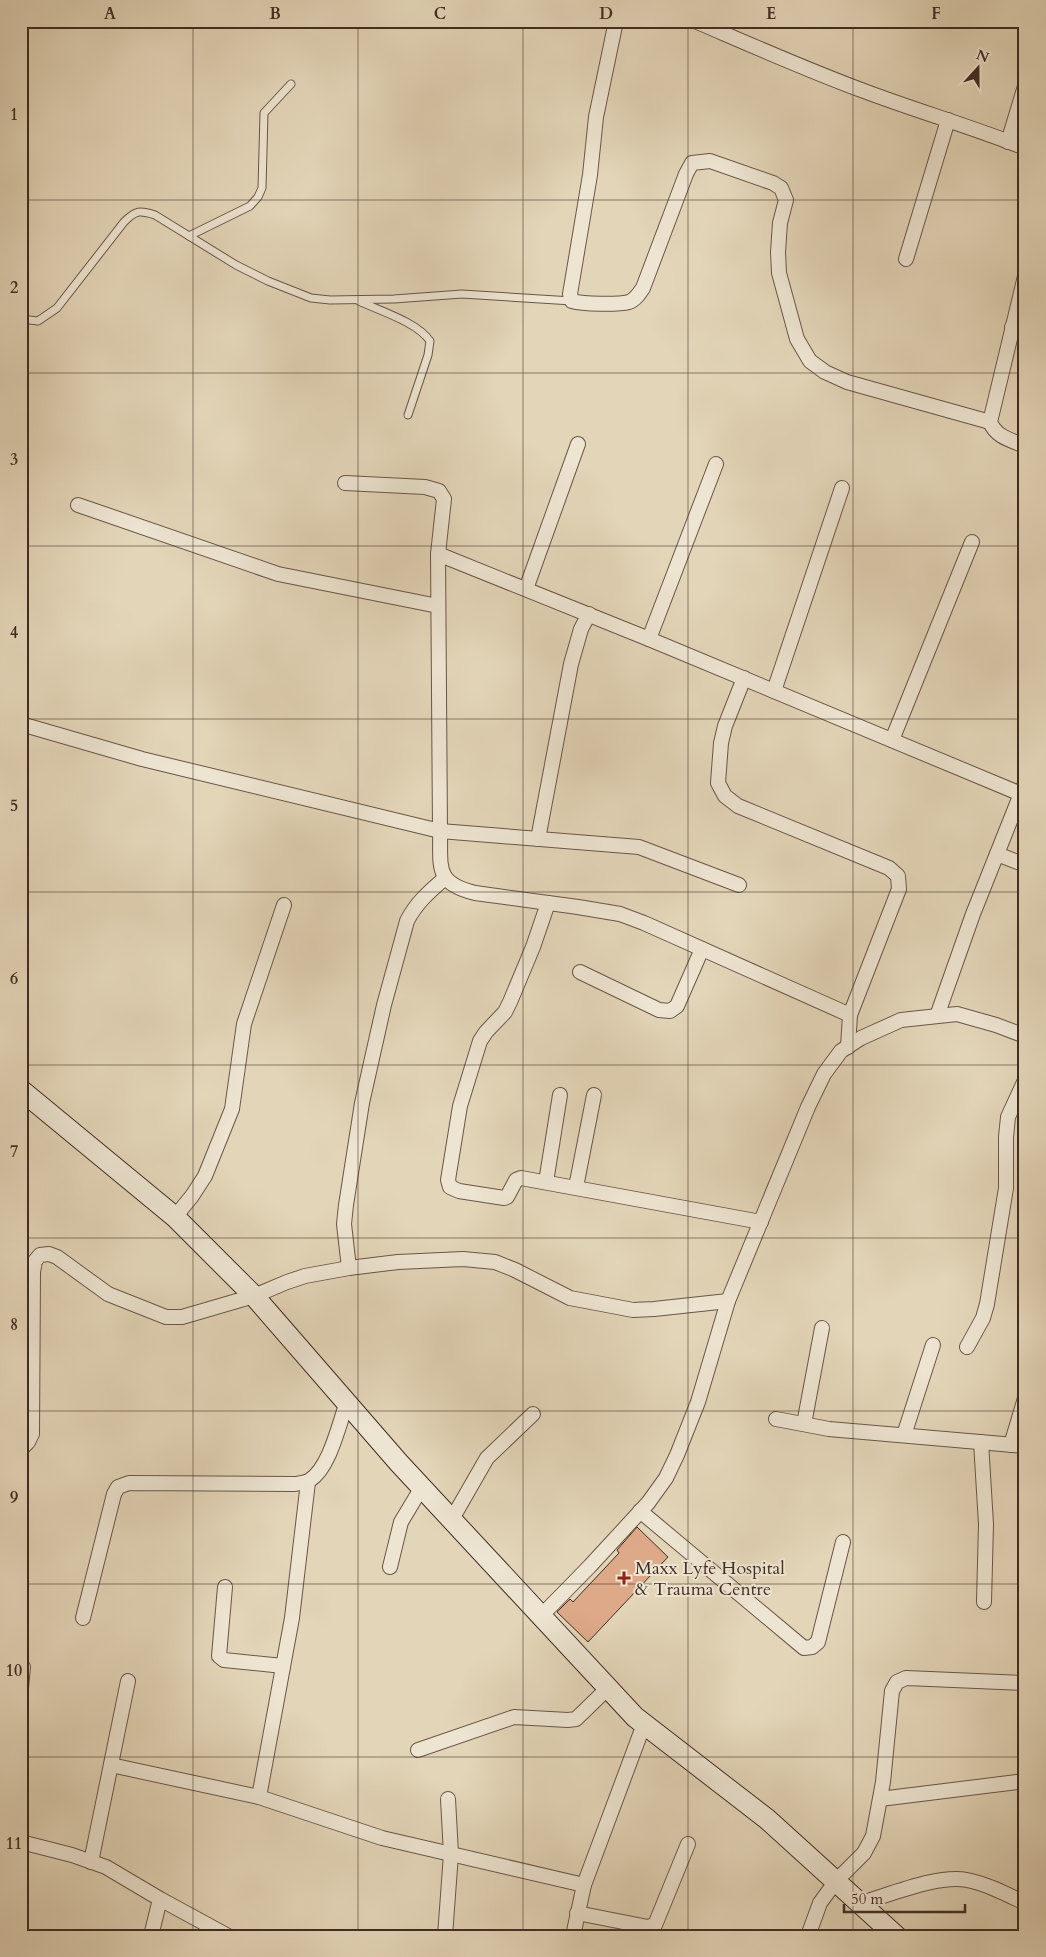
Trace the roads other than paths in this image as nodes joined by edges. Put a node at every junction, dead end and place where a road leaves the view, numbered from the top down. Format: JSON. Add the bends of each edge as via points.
{"nodes":[{"id":1,"x":616,"y":21,"type":"edge"},
{"id":2,"x":695,"y":21,"type":"edge"},
{"id":3,"x":291,"y":84,"type":"dead end"},
{"id":4,"x":1025,"y":86,"type":"edge"},
{"id":5,"x":948,"y":120,"type":"junction"},
{"id":6,"x":1008,"y":142,"type":"junction"},
{"id":7,"x":1025,"y":148,"type":"edge"},
{"id":8,"x":190,"y":236,"type":"junction"},
{"id":9,"x":906,"y":259,"type":"dead end"},
{"id":10,"x":1025,"y":276,"type":"edge"},
{"id":11,"x":356,"y":300,"type":"junction"},
{"id":12,"x":572,"y":301,"type":"junction"},
{"id":13,"x":21,"y":319,"type":"edge"},
{"id":14,"x":1018,"y":328,"type":"edge"},
{"id":15,"x":408,"y":415,"type":"dead end"},
{"id":16,"x":990,"y":422,"type":"junction"},
{"id":17,"x":578,"y":444,"type":"dead end"},
{"id":18,"x":1025,"y":446,"type":"edge"},
{"id":19,"x":716,"y":464,"type":"dead end"},
{"id":20,"x":345,"y":483,"type":"dead end"},
{"id":21,"x":842,"y":488,"type":"dead end"},
{"id":22,"x":78,"y":505,"type":"dead end"},
{"id":23,"x":972,"y":542,"type":"dead end"},
{"id":24,"x":438,"y":554,"type":"junction"},
{"id":25,"x":526,"y":589,"type":"junction"},
{"id":26,"x":438,"y":606,"type":"junction"},
{"id":27,"x":589,"y":614,"type":"junction"},
{"id":28,"x":649,"y":639,"type":"junction"},
{"id":29,"x":744,"y":678,"type":"junction"},
{"id":30,"x":774,"y":691,"type":"junction"},
{"id":31,"x":21,"y":724,"type":"edge"},
{"id":32,"x":892,"y":740,"type":"junction"},
{"id":33,"x":1023,"y":790,"type":"edge"},
{"id":34,"x":440,"y":831,"type":"junction"},
{"id":35,"x":538,"y":839,"type":"junction"},
{"id":36,"x":997,"y":854,"type":"junction"},
{"id":37,"x":1025,"y":865,"type":"edge"},
{"id":38,"x":445,"y":878,"type":"junction"},
{"id":39,"x":739,"y":885,"type":"dead end"},
{"id":40,"x":548,"y":903,"type":"junction"},
{"id":41,"x":284,"y":905,"type":"dead end"},
{"id":42,"x":702,"y":949,"type":"junction"},
{"id":43,"x":580,"y":972,"type":"dead end"},
{"id":44,"x":850,"y":1015,"type":"junction"},
{"id":45,"x":937,"y":1016,"type":"junction"},
{"id":46,"x":1025,"y":1036,"type":"edge"},
{"id":47,"x":848,"y":1047,"type":"junction"},
{"id":48,"x":1025,"y":1080,"type":"edge"},
{"id":49,"x":21,"y":1090,"type":"edge"},
{"id":50,"x":560,"y":1095,"type":"dead end"},
{"id":51,"x":594,"y":1095,"type":"dead end"},
{"id":52,"x":546,"y":1182,"type":"junction"},
{"id":53,"x":576,"y":1188,"type":"junction"},
{"id":54,"x":175,"y":1217,"type":"junction"},
{"id":55,"x":761,"y":1222,"type":"junction"},
{"id":56,"x":28,"y":1261,"type":"edge"},
{"id":57,"x":349,"y":1268,"type":"junction"},
{"id":58,"x":254,"y":1296,"type":"junction"},
{"id":59,"x":728,"y":1300,"type":"junction"},
{"id":60,"x":822,"y":1328,"type":"dead end"},
{"id":61,"x":933,"y":1345,"type":"dead end"},
{"id":62,"x":967,"y":1347,"type":"dead end"},
{"id":63,"x":1025,"y":1398,"type":"edge"},
{"id":64,"x":347,"y":1402,"type":"junction"},
{"id":65,"x":533,"y":1414,"type":"dead end"},
{"id":66,"x":776,"y":1419,"type":"dead end"},
{"id":67,"x":804,"y":1424,"type":"junction"},
{"id":68,"x":904,"y":1435,"type":"junction"},
{"id":69,"x":981,"y":1442,"type":"junction"},
{"id":70,"x":1018,"y":1446,"type":"edge"},
{"id":71,"x":21,"y":1449,"type":"edge"},
{"id":72,"x":308,"y":1482,"type":"junction"},
{"id":73,"x":422,"y":1487,"type":"junction"},
{"id":74,"x":640,"y":1512,"type":"junction"},
{"id":75,"x":452,"y":1519,"type":"junction"},
{"id":76,"x":843,"y":1542,"type":"dead end"},
{"id":77,"x":390,"y":1567,"type":"dead end"},
{"id":78,"x":225,"y":1587,"type":"dead end"},
{"id":79,"x":984,"y":1602,"type":"dead end"},
{"id":80,"x":542,"y":1616,"type":"junction"},
{"id":81,"x":83,"y":1618,"type":"dead end"},
{"id":82,"x":283,"y":1666,"type":"junction"},
{"id":83,"x":23,"y":1668,"type":"dead end"},
{"id":84,"x":128,"y":1682,"type":"dead end"},
{"id":85,"x":1025,"y":1683,"type":"edge"},
{"id":86,"x":21,"y":1688,"type":"edge"},
{"id":87,"x":608,"y":1688,"type":"junction"},
{"id":88,"x":644,"y":1724,"type":"junction"},
{"id":89,"x":418,"y":1750,"type":"dead end"},
{"id":90,"x":111,"y":1764,"type":"junction"},
{"id":91,"x":1025,"y":1781,"type":"edge"},
{"id":92,"x":259,"y":1797,"type":"junction"},
{"id":93,"x":448,"y":1799,"type":"dead end"},
{"id":94,"x":880,"y":1799,"type":"junction"},
{"id":95,"x":21,"y":1842,"type":"edge"},
{"id":96,"x":688,"y":1844,"type":"dead end"},
{"id":97,"x":450,"y":1854,"type":"junction"},
{"id":98,"x":92,"y":1862,"type":"junction"},
{"id":99,"x":836,"y":1881,"type":"junction"},
{"id":100,"x":584,"y":1885,"type":"junction"},
{"id":101,"x":160,"y":1899,"type":"junction"},
{"id":102,"x":862,"y":1903,"type":"junction"},
{"id":103,"x":1025,"y":1903,"type":"edge"},
{"id":104,"x":577,"y":1913,"type":"junction"},
{"id":105,"x":151,"y":1936,"type":"edge"},
{"id":106,"x":228,"y":1936,"type":"edge"},
{"id":107,"x":445,"y":1936,"type":"edge"},
{"id":108,"x":573,"y":1936,"type":"edge"},
{"id":109,"x":808,"y":1936,"type":"edge"},
{"id":110,"x":896,"y":1936,"type":"edge"}],
"edges":[{"from":1,"to":12,"type":"street","via":[[596,117],[570,294]]},
{"from":2,"to":5,"type":"street","via":[[865,92]]},
{"from":3,"to":8,"type":"lane","via":[[264,112],[262,188],[258,198],[250,206]]},
{"from":4,"to":6,"type":"street"},
{"from":5,"to":6,"type":"street"},
{"from":5,"to":9,"type":"street"},
{"from":6,"to":7,"type":"street"},
{"from":8,"to":11,"type":"lane","via":[[236,265],[290,291],[310,298]]},
{"from":8,"to":13,"type":"lane","via":[[155,215],[142,211],[132,214],[57,308],[38,321]]},
{"from":10,"to":14,"type":"street"},
{"from":11,"to":12,"type":"lane","via":[[462,294]]},
{"from":11,"to":15,"type":"lane","via":[[411,325],[430,341]]},
{"from":12,"to":16,"type":"street","via":[[581,304],[630,302],[638,296],[686,174],[692,163],[710,161],[781,188],[786,200],[780,223],[779,273],[796,339],[810,361],[847,382]]},
{"from":14,"to":16,"type":"street"},
{"from":16,"to":18,"type":"street","via":[[1000,435]]},
{"from":17,"to":25,"type":"street"},
{"from":19,"to":28,"type":"street"},
{"from":20,"to":24,"type":"street","via":[[439,490],[444,499]]},
{"from":21,"to":30,"type":"street"},
{"from":22,"to":26,"type":"street","via":[[278,574]]},
{"from":23,"to":32,"type":"street"},
{"from":24,"to":25,"type":"street"},
{"from":24,"to":26,"type":"street"},
{"from":25,"to":27,"type":"street"},
{"from":26,"to":34,"type":"street"},
{"from":27,"to":28,"type":"street"},
{"from":27,"to":35,"type":"street","via":[[571,664]]},
{"from":28,"to":29,"type":"street"},
{"from":29,"to":30,"type":"street"},
{"from":29,"to":44,"type":"street","via":[[721,743],[718,783],[725,796],[738,806],[889,868],[898,876],[899,889]]},
{"from":30,"to":32,"type":"street"},
{"from":31,"to":34,"type":"street","via":[[142,759]]},
{"from":32,"to":33,"type":"street"},
{"from":33,"to":36,"type":"street"},
{"from":34,"to":35,"type":"street"},
{"from":34,"to":38,"type":"street","via":[[442,874]]},
{"from":35,"to":39,"type":"street","via":[[639,848]]},
{"from":36,"to":37,"type":"street"},
{"from":36,"to":45,"type":"street"},
{"from":38,"to":40,"type":"street","via":[[461,890]]},
{"from":38,"to":57,"type":"street","via":[[419,902],[407,921],[384,1005],[362,1103],[346,1205],[344,1224]]},
{"from":40,"to":42,"type":"street","via":[[620,914]]},
{"from":40,"to":52,"type":"street","via":[[510,1002],[480,1041],[460,1106],[448,1180],[450,1187],[458,1192],[504,1198],[516,1180],[521,1178]]},
{"from":41,"to":54,"type":"street","via":[[244,1024],[232,1109],[205,1176]]},
{"from":42,"to":43,"type":"street","via":[[678,1006],[670,1011],[659,1010]]},
{"from":42,"to":44,"type":"street"},
{"from":44,"to":47,"type":"street"},
{"from":45,"to":46,"type":"street","via":[[957,1014]]},
{"from":45,"to":47,"type":"street","via":[[901,1020]]},
{"from":47,"to":55,"type":"street","via":[[824,1074],[808,1106]]},
{"from":48,"to":62,"type":"street","via":[[1008,1117],[1006,1188],[987,1304]]},
{"from":49,"to":54,"type":"street"},
{"from":50,"to":52,"type":"street"},
{"from":51,"to":53,"type":"street"},
{"from":52,"to":53,"type":"street"},
{"from":53,"to":55,"type":"street"},
{"from":54,"to":58,"type":"street"},
{"from":55,"to":59,"type":"street"},
{"from":56,"to":58,"type":"street","via":[[40,1255],[57,1257],[108,1294],[166,1317],[182,1317]]},
{"from":56,"to":71,"type":"street","via":[[33,1272],[32,1434]]},
{"from":57,"to":58,"type":"street","via":[[305,1276]]},
{"from":57,"to":59,"type":"street","via":[[398,1262],[480,1259],[515,1270],[570,1298],[633,1310]]},
{"from":58,"to":64,"type":"street"},
{"from":59,"to":74,"type":"street","via":[[698,1402],[677,1455],[666,1478]]},
{"from":60,"to":67,"type":"street"},
{"from":61,"to":68,"type":"street"},
{"from":63,"to":70,"type":"street"},
{"from":64,"to":72,"type":"street","via":[[325,1462]]},
{"from":64,"to":73,"type":"street"},
{"from":65,"to":75,"type":"street","via":[[487,1458]]},
{"from":66,"to":67,"type":"street"},
{"from":67,"to":68,"type":"street"},
{"from":68,"to":69,"type":"street"},
{"from":69,"to":70,"type":"street"},
{"from":69,"to":79,"type":"street","via":[[986,1524]]},
{"from":72,"to":81,"type":"street","via":[[129,1483],[118,1487]]},
{"from":72,"to":82,"type":"street"},
{"from":73,"to":75,"type":"street"},
{"from":73,"to":77,"type":"street","via":[[402,1522]]},
{"from":74,"to":76,"type":"street","via":[[804,1648],[818,1642]]},
{"from":74,"to":80,"type":"street"},
{"from":75,"to":80,"type":"street"},
{"from":78,"to":82,"type":"street","via":[[219,1656],[224,1660]]},
{"from":80,"to":87,"type":"street"},
{"from":82,"to":92,"type":"street"},
{"from":83,"to":86,"type":"street"},
{"from":84,"to":90,"type":"street"},
{"from":85,"to":94,"type":"street","via":[[906,1678],[897,1682],[892,1691]]},
{"from":87,"to":88,"type":"street"},
{"from":87,"to":89,"type":"street","via":[[576,1719],[514,1717]]},
{"from":88,"to":99,"type":"street","via":[[767,1819]]},
{"from":88,"to":100,"type":"street"},
{"from":90,"to":92,"type":"street"},
{"from":90,"to":98,"type":"street"},
{"from":91,"to":94,"type":"street"},
{"from":92,"to":97,"type":"street","via":[[382,1838]]},
{"from":93,"to":97,"type":"street"},
{"from":94,"to":99,"type":"street","via":[[869,1845]]},
{"from":95,"to":98,"type":"street"},
{"from":96,"to":104,"type":"street","via":[[655,1925],[648,1927]]},
{"from":97,"to":100,"type":"street"},
{"from":97,"to":107,"type":"street"},
{"from":98,"to":101,"type":"street"},
{"from":99,"to":102,"type":"street"},
{"from":99,"to":109,"type":"street","via":[[820,1903]]},
{"from":100,"to":104,"type":"street"},
{"from":101,"to":105,"type":"street"},
{"from":101,"to":106,"type":"street"},
{"from":102,"to":103,"type":"street","via":[[946,1879],[984,1884]]},
{"from":102,"to":110,"type":"street"},
{"from":104,"to":108,"type":"street"}]}
